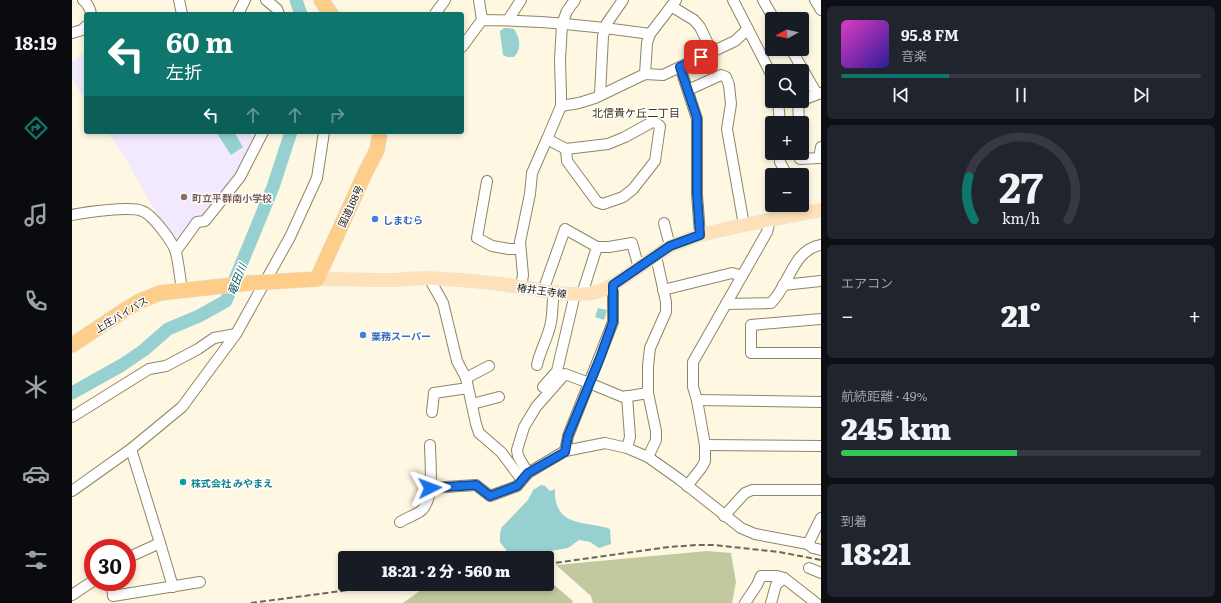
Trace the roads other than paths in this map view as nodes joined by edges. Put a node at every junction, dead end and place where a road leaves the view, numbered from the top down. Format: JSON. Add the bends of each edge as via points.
{"nodes":[{"id":1,"x":83,"y":0,"type":"edge"},
{"id":2,"x":179,"y":0,"type":"edge"},
{"id":3,"x":245,"y":0,"type":"edge"},
{"id":4,"x":266,"y":0,"type":"edge"},
{"id":5,"x":321,"y":0,"type":"edge"},
{"id":6,"x":445,"y":0,"type":"edge"},
{"id":7,"x":479,"y":0,"type":"edge"},
{"id":8,"x":521,"y":0,"type":"edge"},
{"id":9,"x":575,"y":0,"type":"edge"},
{"id":10,"x":623,"y":0,"type":"edge"},
{"id":11,"x":733,"y":0,"type":"edge"},
{"id":12,"x":763,"y":0,"type":"edge"},
{"id":13,"x":815,"y":0,"type":"edge"},
{"id":14,"x":673,"y":3,"type":"edge"},
{"id":15,"x":821,"y":10,"type":"edge"},
{"id":16,"x":91,"y":12,"type":"edge"},
{"id":17,"x":182,"y":12,"type":"edge"},
{"id":18,"x":239,"y":12,"type":"edge"},
{"id":19,"x":278,"y":12,"type":"edge"},
{"id":20,"x":330,"y":12,"type":"edge"},
{"id":21,"x":436,"y":12,"type":"edge"},
{"id":22,"x":770,"y":12,"type":"edge"},
{"id":23,"x":482,"y":20,"type":"junction"},
{"id":24,"x":508,"y":20,"type":"junction"},
{"id":25,"x":562,"y":24,"type":"junction"},
{"id":26,"x":84,"y":28,"type":"edge"},
{"id":27,"x":605,"y":28,"type":"junction"},
{"id":28,"x":748,"y":29,"type":"junction"},
{"id":29,"x":72,"y":33,"type":"edge"},
{"id":30,"x":650,"y":34,"type":"junction"},
{"id":31,"x":464,"y":43,"type":"edge"},
{"id":32,"x":712,"y":52,"type":"junction"},
{"id":33,"x":795,"y":56,"type":"edge"},
{"id":34,"x":766,"y":64,"type":"edge"},
{"id":35,"x":680,"y":67,"type":"junction"},
{"id":36,"x":645,"y":74,"type":"junction"},
{"id":37,"x":688,"y":90,"type":"junction"},
{"id":38,"x":819,"y":93,"type":"edge"},
{"id":39,"x":600,"y":95,"type":"junction"},
{"id":40,"x":809,"y":97,"type":"edge"},
{"id":41,"x":561,"y":106,"type":"junction"},
{"id":42,"x":262,"y":134,"type":"edge"},
{"id":43,"x":324,"y":134,"type":"edge"},
{"id":44,"x":380,"y":134,"type":"edge"},
{"id":45,"x":547,"y":139,"type":"junction"},
{"id":46,"x":821,"y":147,"type":"edge"},
{"id":47,"x":566,"y":149,"type":"junction"},
{"id":48,"x":809,"y":159,"type":"edge"},
{"id":49,"x":487,"y":181,"type":"dead end"},
{"id":50,"x":809,"y":210,"type":"edge"},
{"id":51,"x":821,"y":210,"type":"edge"},
{"id":52,"x":788,"y":212,"type":"edge"},
{"id":53,"x":72,"y":214,"type":"edge"},
{"id":54,"x":770,"y":220,"type":"junction"},
{"id":55,"x":664,"y":223,"type":"dead end"},
{"id":56,"x":744,"y":225,"type":"junction"},
{"id":57,"x":700,"y":235,"type":"junction"},
{"id":58,"x":821,"y":245,"type":"edge"},
{"id":59,"x":670,"y":246,"type":"junction"},
{"id":60,"x":597,"y":247,"type":"junction"},
{"id":61,"x":520,"y":249,"type":"junction"},
{"id":62,"x":176,"y":251,"type":"junction"},
{"id":63,"x":656,"y":256,"type":"junction"},
{"id":64,"x":639,"y":268,"type":"junction"},
{"id":65,"x":742,"y":276,"type":"junction"},
{"id":66,"x":429,"y":278,"type":"junction"},
{"id":67,"x":317,"y":279,"type":"junction"},
{"id":68,"x":821,"y":281,"type":"edge"},
{"id":69,"x":266,"y":282,"type":"junction"},
{"id":70,"x":613,"y":285,"type":"junction"},
{"id":71,"x":783,"y":285,"type":"junction"},
{"id":72,"x":521,"y":287,"type":"junction"},
{"id":73,"x":188,"y":289,"type":"junction"},
{"id":74,"x":663,"y":290,"type":"junction"},
{"id":75,"x":549,"y":292,"type":"junction"},
{"id":76,"x":578,"y":294,"type":"junction"},
{"id":77,"x":726,"y":304,"type":"junction"},
{"id":78,"x":821,"y":319,"type":"edge"},
{"id":79,"x":236,"y":334,"type":"junction"},
{"id":80,"x":72,"y":345,"type":"edge"},
{"id":81,"x":821,"y":353,"type":"edge"},
{"id":82,"x":537,"y":365,"type":"dead end"},
{"id":83,"x":489,"y":366,"type":"dead end"},
{"id":84,"x":467,"y":383,"type":"junction"},
{"id":85,"x":589,"y":383,"type":"junction"},
{"id":86,"x":543,"y":387,"type":"dead end"},
{"id":87,"x":648,"y":393,"type":"junction"},
{"id":88,"x":627,"y":396,"type":"junction"},
{"id":89,"x":499,"y":397,"type":"dead end"},
{"id":90,"x":697,"y":400,"type":"junction"},
{"id":91,"x":821,"y":402,"type":"edge"},
{"id":92,"x":472,"y":404,"type":"junction"},
{"id":93,"x":432,"y":412,"type":"dead end"},
{"id":94,"x":72,"y":416,"type":"edge"},
{"id":95,"x":430,"y":445,"type":"dead end"},
{"id":96,"x":705,"y":445,"type":"junction"},
{"id":97,"x":821,"y":446,"type":"edge"},
{"id":98,"x":627,"y":448,"type":"junction"},
{"id":99,"x":131,"y":449,"type":"junction"},
{"id":100,"x":565,"y":452,"type":"junction"},
{"id":101,"x":648,"y":457,"type":"junction"},
{"id":102,"x":525,"y":476,"type":"junction"},
{"id":103,"x":687,"y":486,"type":"junction"},
{"id":104,"x":430,"y":488,"type":"junction"},
{"id":105,"x":821,"y":490,"type":"edge"},
{"id":106,"x":72,"y":491,"type":"edge"},
{"id":107,"x":724,"y":516,"type":"junction"},
{"id":108,"x":821,"y":518,"type":"edge"},
{"id":109,"x":400,"y":522,"type":"dead end"},
{"id":110,"x":160,"y":543,"type":"junction"},
{"id":111,"x":808,"y":544,"type":"junction"},
{"id":112,"x":821,"y":550,"type":"edge"},
{"id":113,"x":136,"y":554,"type":"edge"},
{"id":114,"x":809,"y":568,"type":"dead end"},
{"id":115,"x":821,"y":573,"type":"edge"},
{"id":116,"x":784,"y":578,"type":"junction"},
{"id":117,"x":200,"y":582,"type":"dead end"},
{"id":118,"x":84,"y":587,"type":"edge"},
{"id":119,"x":173,"y":587,"type":"junction"},
{"id":120,"x":113,"y":591,"type":"edge"},
{"id":121,"x":72,"y":595,"type":"edge"},
{"id":122,"x":745,"y":603,"type":"edge"},
{"id":123,"x":771,"y":603,"type":"edge"},
{"id":124,"x":816,"y":603,"type":"edge"}],
"edges":[{"from":1,"to":16,"type":"street"},
{"from":2,"to":17,"type":"street"},
{"from":3,"to":18,"type":"street"},
{"from":4,"to":19,"type":"street"},
{"from":5,"to":20,"type":"highway"},
{"from":6,"to":21,"type":"street"},
{"from":7,"to":23,"type":"street"},
{"from":8,"to":24,"type":"street"},
{"from":9,"to":25,"type":"street"},
{"from":10,"to":27,"type":"street"},
{"from":11,"to":28,"type":"street"},
{"from":12,"to":22,"type":"street"},
{"from":13,"to":15,"type":"street"},
{"from":14,"to":30,"type":"street"},
{"from":14,"to":32,"type":"street","via":[[700,27]]},
{"from":23,"to":24,"type":"street"},
{"from":23,"to":31,"type":"street"},
{"from":24,"to":25,"type":"street"},
{"from":25,"to":27,"type":"street"},
{"from":25,"to":41,"type":"street"},
{"from":26,"to":29,"type":"street"},
{"from":27,"to":30,"type":"street"},
{"from":27,"to":39,"type":"street"},
{"from":28,"to":32,"type":"street","via":[[735,41]]},
{"from":28,"to":34,"type":"street"},
{"from":30,"to":36,"type":"street"},
{"from":32,"to":35,"type":"street"},
{"from":33,"to":38,"type":"street"},
{"from":35,"to":36,"type":"street","via":[[663,75]]},
{"from":35,"to":37,"type":"street"},
{"from":36,"to":39,"type":"street"},
{"from":37,"to":56,"type":"street","via":[[721,75],[726,77],[731,104],[727,129]]},
{"from":37,"to":57,"type":"street","via":[[697,118]]},
{"from":38,"to":40,"type":"street"},
{"from":39,"to":41,"type":"street"},
{"from":41,"to":45,"type":"street"},
{"from":42,"to":62,"type":"street","via":[[240,178],[205,221],[197,222]]},
{"from":43,"to":69,"type":"street","via":[[317,178]]},
{"from":44,"to":67,"type":"highway","name":"国道168号","via":[[377,150]]},
{"from":45,"to":47,"type":"street"},
{"from":45,"to":61,"type":"street","via":[[532,173]]},
{"from":46,"to":48,"type":"street","via":[[819,158]]},
{"from":47,"to":47,"type":"street","via":[[567,161],[597,202],[603,204],[623,197],[652,166],[660,126],[654,122],[608,144]]},
{"from":49,"to":61,"type":"street","via":[[477,238],[492,246]]},
{"from":50,"to":51,"type":"main road","name":"椿井王寺線"},
{"from":52,"to":54,"type":"main road","name":"椿井王寺線"},
{"from":53,"to":62,"type":"street","via":[[134,209],[143,211],[157,222]]},
{"from":54,"to":56,"type":"main road","name":"椿井王寺線"},
{"from":54,"to":65,"type":"street","via":[[767,232]]},
{"from":55,"to":59,"type":"street"},
{"from":56,"to":57,"type":"main road","name":"椿井王寺線"},
{"from":57,"to":59,"type":"main road","name":"椿井王寺線"},
{"from":58,"to":71,"type":"street","via":[[808,250],[798,259]]},
{"from":59,"to":63,"type":"main road","name":"椿井王寺線"},
{"from":60,"to":64,"type":"street","via":[[632,243]]},
{"from":60,"to":75,"type":"street","via":[[564,229]]},
{"from":60,"to":76,"type":"street"},
{"from":61,"to":72,"type":"street","via":[[523,275]]},
{"from":62,"to":73,"type":"street"},
{"from":63,"to":64,"type":"main road","name":"椿井王寺線"},
{"from":63,"to":74,"type":"street"},
{"from":64,"to":70,"type":"main road","name":"椿井王寺線"},
{"from":65,"to":74,"type":"street","via":[[732,272]]},
{"from":65,"to":77,"type":"street"},
{"from":66,"to":67,"type":"main road","name":"椿井王寺線"},
{"from":66,"to":72,"type":"main road","name":"椿井王寺線"},
{"from":66,"to":84,"type":"street","via":[[443,303],[457,361]]},
{"from":67,"to":69,"type":"highway","name":"上庄バイパス"},
{"from":68,"to":71,"type":"street"},
{"from":69,"to":73,"type":"highway","name":"上庄バイパス"},
{"from":69,"to":79,"type":"street"},
{"from":70,"to":76,"type":"main road","name":"椿井王寺線","via":[[596,292]]},
{"from":70,"to":85,"type":"street","via":[[613,322]]},
{"from":71,"to":77,"type":"street","via":[[771,303]]},
{"from":72,"to":75,"type":"main road","name":"椿井王寺線"},
{"from":73,"to":80,"type":"highway","name":"上庄バイパス","via":[[160,293],[140,301]]},
{"from":74,"to":87,"type":"street","via":[[666,312],[650,348]]},
{"from":75,"to":76,"type":"main road","name":"椿井王寺線"},
{"from":75,"to":82,"type":"street","via":[[552,303],[551,322]]},
{"from":76,"to":86,"type":"street","via":[[557,371]]},
{"from":77,"to":90,"type":"street","via":[[694,362],[693,387]]},
{"from":78,"to":81,"type":"street","via":[[751,325],[751,353]]},
{"from":79,"to":94,"type":"street","via":[[214,338],[166,366],[149,369]]},
{"from":79,"to":99,"type":"street","via":[[182,407]]},
{"from":83,"to":84,"type":"street"},
{"from":84,"to":92,"type":"street"},
{"from":84,"to":93,"type":"street","via":[[434,393]]},
{"from":85,"to":88,"type":"street","via":[[623,397]]},
{"from":85,"to":100,"type":"street","via":[[567,439]]},
{"from":85,"to":102,"type":"street","via":[[565,374],[536,407],[524,427],[517,450]]},
{"from":87,"to":88,"type":"street"},
{"from":87,"to":101,"type":"street","via":[[656,440]]},
{"from":88,"to":98,"type":"street","via":[[630,437]]},
{"from":89,"to":92,"type":"street"},
{"from":90,"to":91,"type":"street"},
{"from":90,"to":96,"type":"street"},
{"from":92,"to":102,"type":"street","via":[[479,433]]},
{"from":95,"to":104,"type":"street"},
{"from":96,"to":97,"type":"street"},
{"from":96,"to":103,"type":"street","via":[[705,461]]},
{"from":98,"to":100,"type":"street","via":[[604,443]]},
{"from":98,"to":101,"type":"street"},
{"from":99,"to":106,"type":"street"},
{"from":99,"to":110,"type":"street"},
{"from":100,"to":102,"type":"street"},
{"from":101,"to":103,"type":"street"},
{"from":102,"to":104,"type":"street","via":[[517,486],[490,496],[476,485]]},
{"from":103,"to":107,"type":"street"},
{"from":104,"to":109,"type":"street","via":[[428,500],[422,510]]},
{"from":105,"to":107,"type":"street","via":[[752,490],[745,493]]},
{"from":107,"to":111,"type":"street","via":[[741,528],[756,534]]},
{"from":108,"to":111,"type":"street"},
{"from":110,"to":113,"type":"street"},
{"from":110,"to":119,"type":"street"},
{"from":111,"to":112,"type":"street"},
{"from":114,"to":115,"type":"street"},
{"from":116,"to":122,"type":"street","via":[[761,576]]},
{"from":116,"to":123,"type":"street","via":[[776,584]]},
{"from":116,"to":124,"type":"street"},
{"from":117,"to":119,"type":"street"},
{"from":118,"to":121,"type":"street"},
{"from":119,"to":120,"type":"street","via":[[113,596]]}]}
